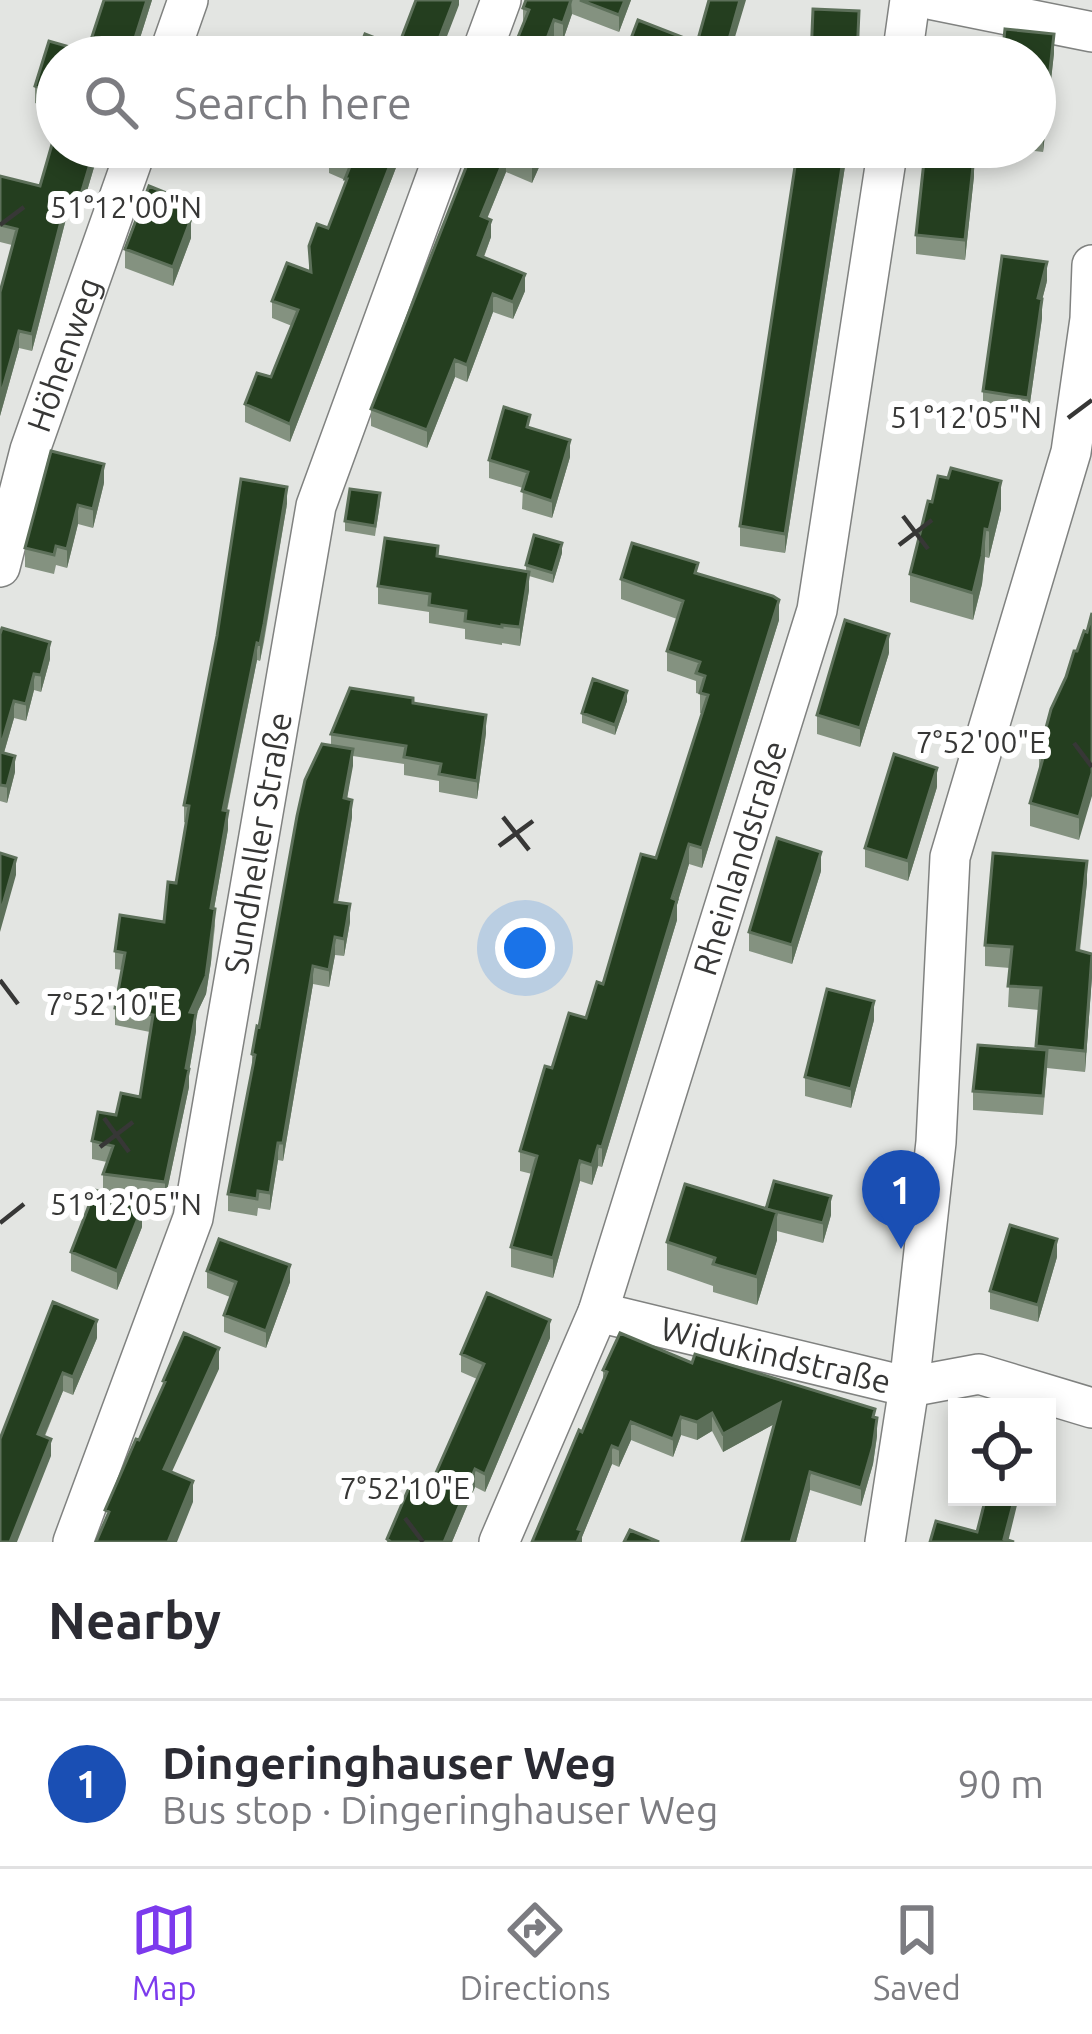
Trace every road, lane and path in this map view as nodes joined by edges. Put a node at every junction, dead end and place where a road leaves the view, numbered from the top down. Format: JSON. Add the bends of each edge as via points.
{"nodes":[{"id":1,"x":188,"y":0,"type":"edge"},
{"id":2,"x":501,"y":0,"type":"edge"},
{"id":3,"x":910,"y":0,"type":"edge"},
{"id":4,"x":933,"y":0,"type":"edge"},
{"id":5,"x":1092,"y":32,"type":"edge"},
{"id":6,"x":175,"y":36,"type":"edge"},
{"id":7,"x":488,"y":36,"type":"edge"},
{"id":8,"x":905,"y":36,"type":"edge"},
{"id":9,"x":130,"y":168,"type":"edge"},
{"id":10,"x":439,"y":168,"type":"edge"},
{"id":11,"x":885,"y":168,"type":"edge"},
{"id":12,"x":1092,"y":265,"type":"edge"},
{"id":13,"x":0,"y":567,"type":"edge"},
{"id":14,"x":598,"y":1312,"type":"junction"},
{"id":15,"x":910,"y":1387,"type":"junction"},
{"id":16,"x":1092,"y":1408,"type":"edge"},
{"id":17,"x":74,"y":1542,"type":"edge"},
{"id":18,"x":500,"y":1542,"type":"edge"},
{"id":19,"x":885,"y":1542,"type":"edge"}],
"edges":[{"from":1,"to":6,"type":"street"},
{"from":2,"to":7,"type":"street"},
{"from":3,"to":8,"type":"street"},
{"from":4,"to":5,"type":"street"},
{"from":9,"to":13,"type":"street","name":"Höhenweg","via":[[30,450]]},
{"from":10,"to":17,"type":"street","name":"Sundheller Straße","via":[[316,506],[194,1218]]},
{"from":11,"to":14,"type":"street","name":"Rheinlandstraße","via":[[818,610]]},
{"from":12,"to":15,"type":"street","via":[[1071,452],[950,856],[936,1142]]},
{"from":14,"to":15,"type":"street","name":"Widukindstraße"},
{"from":14,"to":18,"type":"street","name":"Rheinlandstraße"},
{"from":15,"to":16,"type":"street","name":"Widukindstraße","via":[[980,1374]]},
{"from":15,"to":19,"type":"street"}]}
